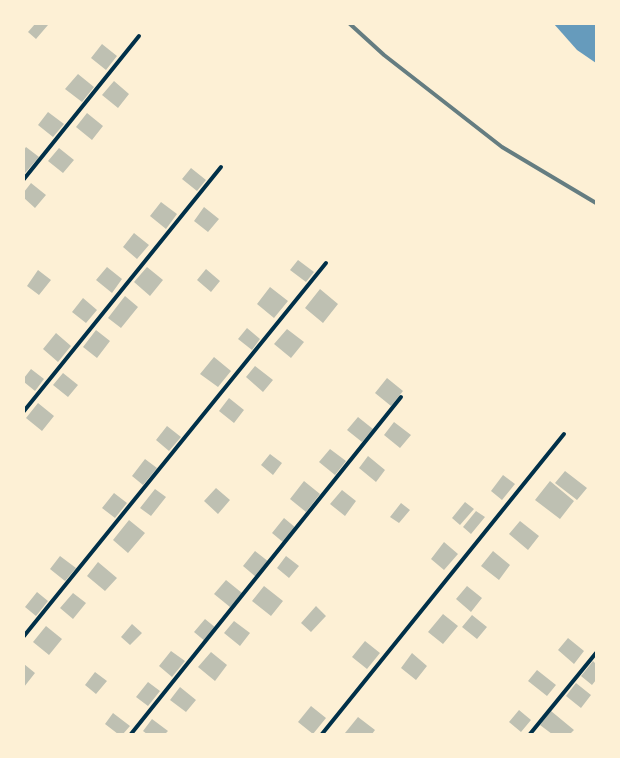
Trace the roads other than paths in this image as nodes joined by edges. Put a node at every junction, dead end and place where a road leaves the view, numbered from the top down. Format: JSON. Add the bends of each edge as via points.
{"nodes":[{"id":1,"x":139,"y":36,"type":"dead end"},
{"id":2,"x":221,"y":167,"type":"dead end"},
{"id":3,"x":24,"y":179,"type":"edge"},
{"id":4,"x":326,"y":263,"type":"dead end"},
{"id":5,"x":401,"y":397,"type":"dead end"},
{"id":6,"x":24,"y":411,"type":"edge"},
{"id":7,"x":564,"y":434,"type":"dead end"},
{"id":8,"x":24,"y":636,"type":"edge"},
{"id":9,"x":596,"y":653,"type":"edge"},
{"id":10,"x":131,"y":734,"type":"edge"},
{"id":11,"x":322,"y":734,"type":"edge"},
{"id":12,"x":530,"y":734,"type":"edge"}],
"edges":[{"from":1,"to":3,"type":"lane"},
{"from":2,"to":6,"type":"lane"},
{"from":4,"to":8,"type":"lane"},
{"from":5,"to":10,"type":"lane"},
{"from":7,"to":11,"type":"lane"},
{"from":9,"to":12,"type":"lane"}]}
